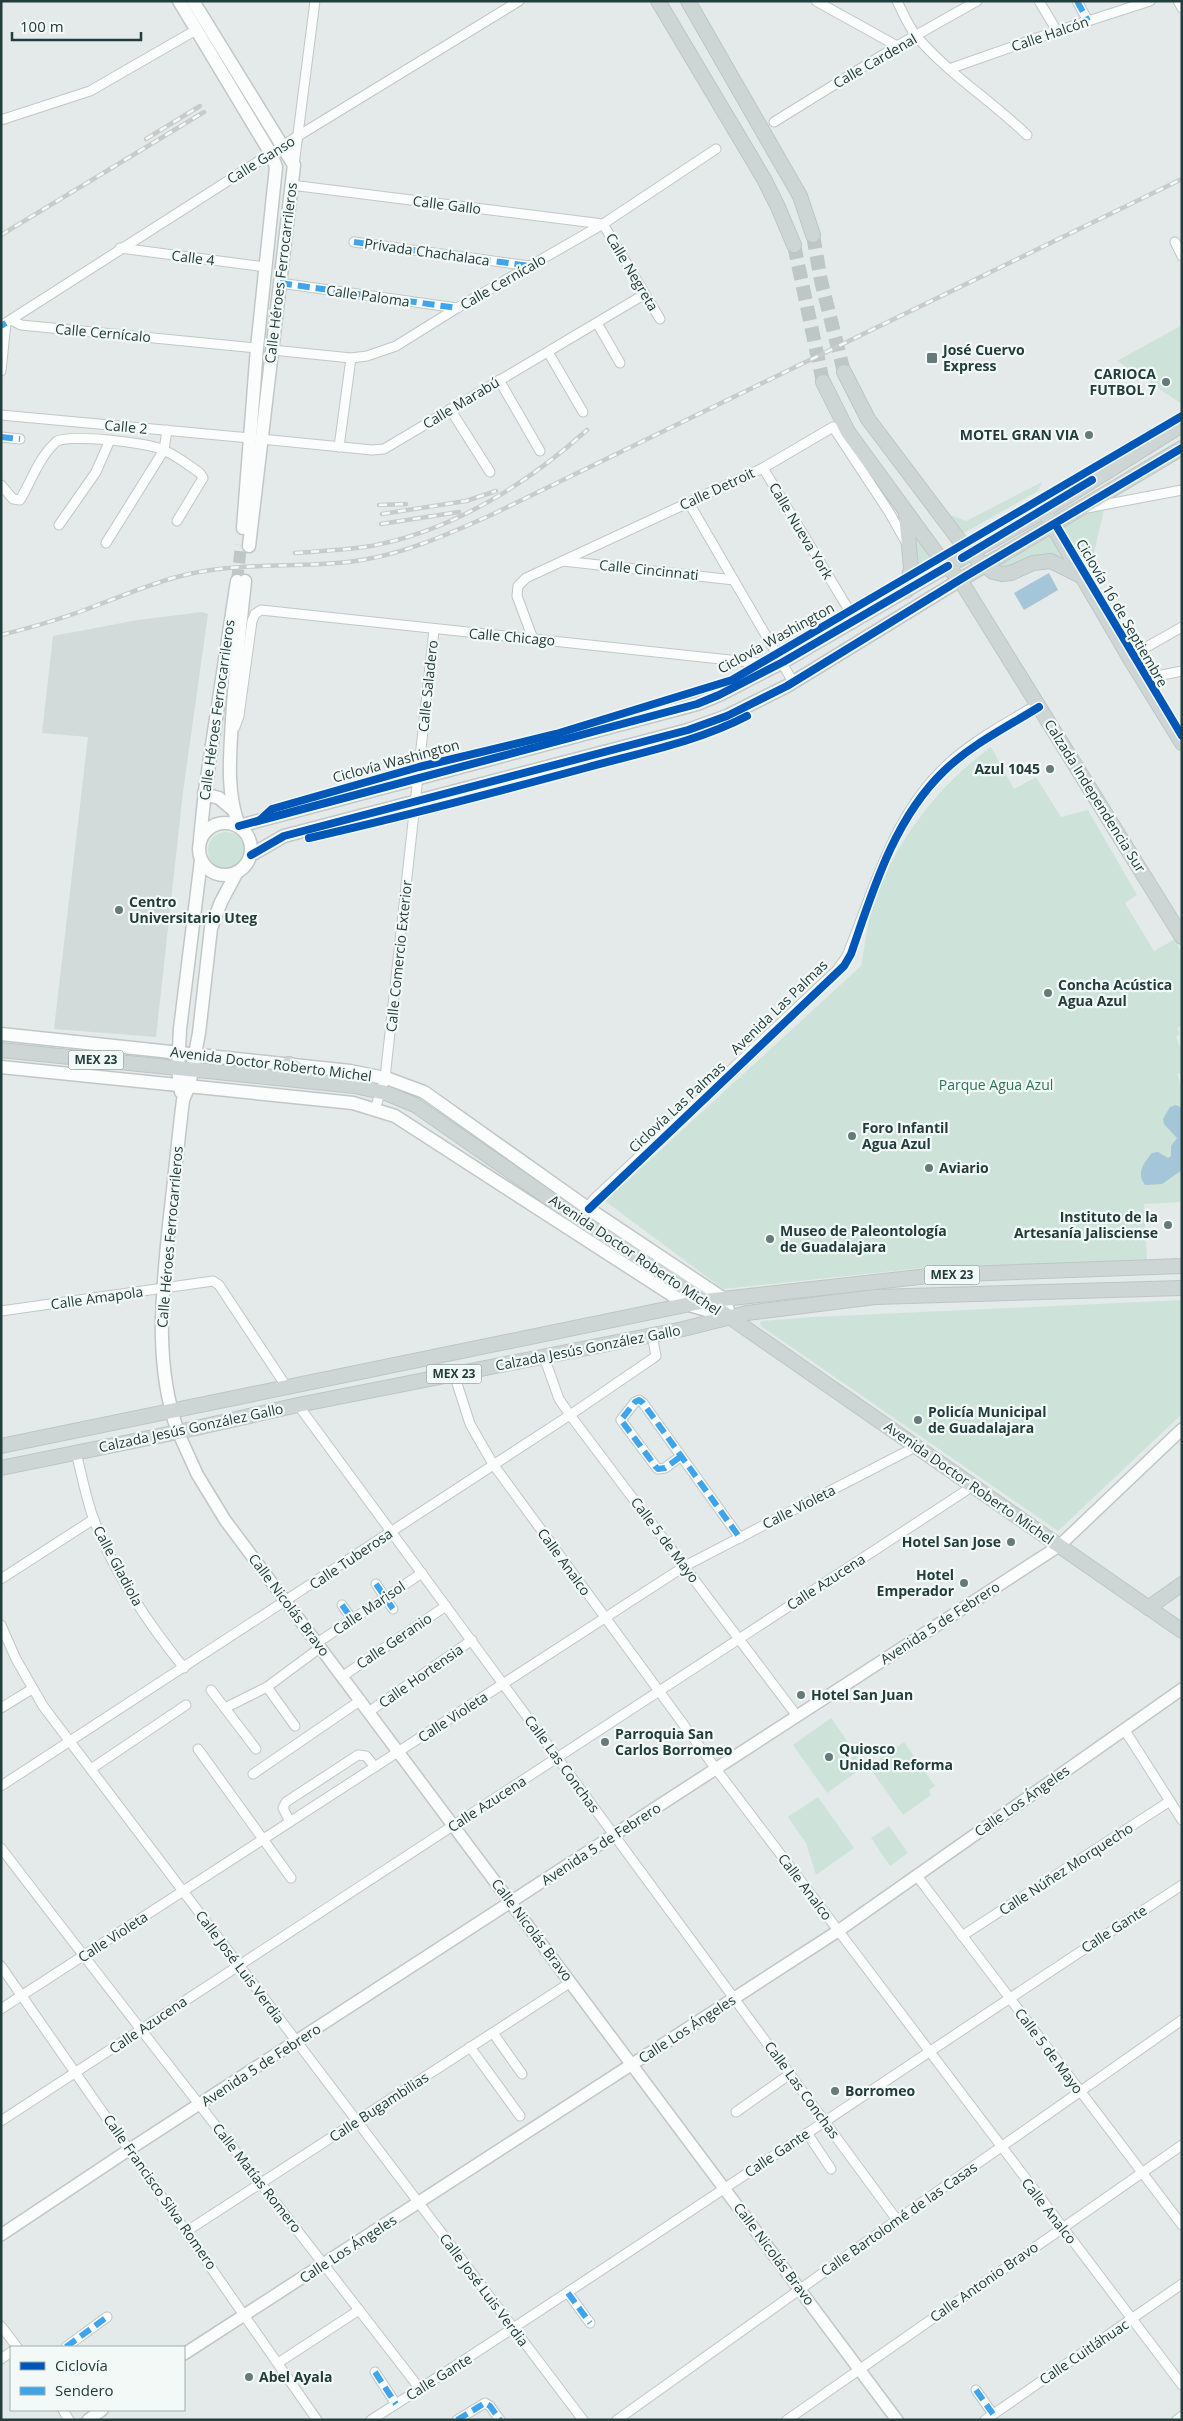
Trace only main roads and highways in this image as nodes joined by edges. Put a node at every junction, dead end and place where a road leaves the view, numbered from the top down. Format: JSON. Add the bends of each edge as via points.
{"nodes":[{"id":1,"x":179,"y":1,"type":"edge"},
{"id":2,"x":194,"y":1,"type":"edge"},
{"id":3,"x":658,"y":1,"type":"edge"},
{"id":4,"x":688,"y":1,"type":"edge"},
{"id":5,"x":277,"y":151,"type":"junction"},
{"id":6,"x":813,"y":235,"type":"tunnel mouth"},
{"id":7,"x":794,"y":245,"type":"tunnel mouth"},
{"id":8,"x":844,"y":372,"type":"tunnel mouth"},
{"id":9,"x":823,"y":382,"type":"tunnel mouth"},
{"id":10,"x":1182,"y":425,"type":"edge"},
{"id":11,"x":256,"y":439,"type":"junction"},
{"id":12,"x":1182,"y":448,"type":"edge"},
{"id":13,"x":1044,"y":511,"type":"junction"},
{"id":14,"x":906,"y":512,"type":"junction"},
{"id":15,"x":1052,"y":526,"type":"junction"},
{"id":16,"x":245,"y":546,"type":"tunnel mouth"},
{"id":17,"x":971,"y":553,"type":"junction"},
{"id":18,"x":984,"y":565,"type":"junction"},
{"id":19,"x":948,"y":566,"type":"junction"},
{"id":20,"x":1081,"y":576,"type":"junction"},
{"id":21,"x":960,"y":580,"type":"junction"},
{"id":22,"x":906,"y":591,"type":"junction"},
{"id":23,"x":1182,"y":743,"type":"edge"},
{"id":24,"x":204,"y":794,"type":"junction"},
{"id":25,"x":232,"y":809,"type":"junction"},
{"id":26,"x":239,"y":826,"type":"junction"},
{"id":27,"x":200,"y":839,"type":"junction"},
{"id":28,"x":251,"y":855,"type":"junction"},
{"id":29,"x":201,"y":860,"type":"junction"},
{"id":30,"x":238,"y":872,"type":"junction"},
{"id":31,"x":1182,"y":937,"type":"edge"},
{"id":32,"x":1,"y":1034,"type":"edge"},
{"id":33,"x":1,"y":1050,"type":"edge"},
{"id":34,"x":179,"y":1053,"type":"junction"},
{"id":35,"x":195,"y":1054,"type":"junction"},
{"id":36,"x":289,"y":1064,"type":"junction"},
{"id":37,"x":1,"y":1066,"type":"edge"},
{"id":38,"x":154,"y":1066,"type":"junction"},
{"id":39,"x":185,"y":1070,"type":"junction"},
{"id":40,"x":227,"y":1074,"type":"junction"},
{"id":41,"x":253,"y":1076,"type":"junction"},
{"id":42,"x":153,"y":1082,"type":"junction"},
{"id":43,"x":320,"y":1082,"type":"junction"},
{"id":44,"x":343,"y":1084,"type":"junction"},
{"id":45,"x":184,"y":1085,"type":"junction"},
{"id":46,"x":383,"y":1085,"type":"junction"},
{"id":47,"x":226,"y":1090,"type":"junction"},
{"id":48,"x":252,"y":1093,"type":"junction"},
{"id":49,"x":321,"y":1100,"type":"junction"},
{"id":50,"x":341,"y":1102,"type":"junction"},
{"id":51,"x":438,"y":1102,"type":"junction"},
{"id":52,"x":428,"y":1113,"type":"junction"},
{"id":53,"x":459,"y":1126,"type":"junction"},
{"id":54,"x":419,"y":1132,"type":"junction"},
{"id":55,"x":445,"y":1148,"type":"junction"},
{"id":56,"x":543,"y":1194,"type":"junction"},
{"id":57,"x":534,"y":1207,"type":"junction"},
{"id":58,"x":583,"y":1213,"type":"junction"},
{"id":59,"x":1182,"y":1266,"type":"edge"},
{"id":60,"x":1182,"y":1288,"type":"edge"},
{"id":61,"x":724,"y":1299,"type":"junction"},
{"id":62,"x":705,"y":1301,"type":"junction"},
{"id":63,"x":686,"y":1304,"type":"junction"},
{"id":64,"x":731,"y":1318,"type":"junction"},
{"id":65,"x":171,"y":1411,"type":"junction"},
{"id":66,"x":178,"y":1432,"type":"junction"},
{"id":67,"x":1,"y":1446,"type":"edge"},
{"id":68,"x":1,"y":1468,"type":"edge"},
{"id":69,"x":1182,"y":1584,"type":"edge"},
{"id":70,"x":1148,"y":1608,"type":"junction"},
{"id":71,"x":1182,"y":1631,"type":"edge"}],
"edges":[{"from":1,"to":5,"type":"main road"},
{"from":2,"to":5,"type":"main road"},
{"from":3,"to":7,"type":"main road","via":[[764,180]]},
{"from":4,"to":6,"type":"main road","via":[[800,196]]},
{"from":5,"to":11,"type":"main road","name":"Calle Héroes Ferrocarrileros","via":[[257,348]]},
{"from":5,"to":11,"type":"main road","name":"Calle Héroes Ferrocarrileros","via":[[294,165],[272,350]]},
{"from":8,"to":17,"type":"main road","via":[[868,419]]},
{"from":9,"to":14,"type":"main road","name":"Calzada Independencia Sur","via":[[848,432]]},
{"from":10,"to":13,"type":"main road"},
{"from":11,"to":16,"type":"main road","name":"Calle Héroes Ferrocarrileros"},
{"from":12,"to":15,"type":"main road"},
{"from":13,"to":15,"type":"main road"},
{"from":13,"to":17,"type":"main road"},
{"from":14,"to":19,"type":"main road","name":"Calzada Independencia Sur"},
{"from":14,"to":22,"type":"main road","via":[[911,551]]},
{"from":15,"to":18,"type":"main road"},
{"from":15,"to":20,"type":"main road"},
{"from":17,"to":18,"type":"main road"},
{"from":17,"to":19,"type":"main road"},
{"from":18,"to":20,"type":"main road","via":[[993,572],[1012,574],[1042,560],[1051,561]]},
{"from":18,"to":21,"type":"main road"},
{"from":19,"to":21,"type":"main road","name":"Calzada Independencia Sur"},
{"from":19,"to":22,"type":"main road"},
{"from":20,"to":23,"type":"main road"},
{"from":21,"to":28,"type":"main road","via":[[794,682],[752,705],[688,730],[284,836]]},
{"from":21,"to":31,"type":"main road","name":"Calzada Independencia Sur"},
{"from":22,"to":26,"type":"main road","via":[[783,662],[698,704]]},
{"from":24,"to":25,"type":"main road","via":[[219,798]]},
{"from":24,"to":25,"type":"main road","name":"Calle Héroes Ferrocarrileros","via":[[241,581],[231,738]]},
{"from":24,"to":27,"type":"main road","name":"Calle Héroes Ferrocarrileros"},
{"from":25,"to":26,"type":"main road","name":"Calle Héroes Ferrocarrileros"},
{"from":26,"to":27,"type":"main road","via":[[217,824]]},
{"from":26,"to":28,"type":"main road","via":[[250,839]]},
{"from":27,"to":29,"type":"main road"},
{"from":28,"to":30,"type":"main road"},
{"from":29,"to":30,"type":"main road","via":[[212,873],[229,875]]},
{"from":29,"to":34,"type":"main road","name":"Calle Héroes Ferrocarrileros"},
{"from":30,"to":35,"type":"main road","name":"Calle Héroes Ferrocarrileros","via":[[211,928]]},
{"from":32,"to":34,"type":"main road","name":"Avenida Doctor Roberto Michel"},
{"from":33,"to":38,"type":"main road","name":"Avenida Doctor Roberto Michel","number":"MEX 23"},
{"from":34,"to":35,"type":"main road","name":"Avenida Doctor Roberto Michel"},
{"from":34,"to":39,"type":"main road","name":"Calle Héroes Ferrocarrileros"},
{"from":35,"to":36,"type":"main road","name":"Avenida Doctor Roberto Michel"},
{"from":35,"to":39,"type":"main road","name":"Calle Héroes Ferrocarrileros"},
{"from":36,"to":43,"type":"main road"},
{"from":36,"to":46,"type":"main road","name":"Avenida Doctor Roberto Michel","via":[[350,1071]]},
{"from":37,"to":42,"type":"main road","name":"Avenida Doctor Roberto Michel"},
{"from":38,"to":39,"type":"main road","name":"Avenida Doctor Roberto Michel","number":"MEX 23"},
{"from":38,"to":42,"type":"main road"},
{"from":39,"to":40,"type":"main road","name":"Avenida Doctor Roberto Michel","number":"MEX 23"},
{"from":39,"to":45,"type":"main road","name":"Calle Héroes Ferrocarrileros"},
{"from":40,"to":41,"type":"main road","name":"Avenida Doctor Roberto Michel","number":"MEX 23"},
{"from":40,"to":47,"type":"main road"},
{"from":41,"to":43,"type":"main road","name":"Avenida Doctor Roberto Michel","number":"MEX 23"},
{"from":41,"to":48,"type":"main road"},
{"from":42,"to":45,"type":"main road","name":"Avenida Doctor Roberto Michel"},
{"from":43,"to":44,"type":"main road","name":"Avenida Doctor Roberto Michel","number":"MEX 23"},
{"from":43,"to":49,"type":"main road"},
{"from":44,"to":46,"type":"main road","name":"Avenida Doctor Roberto Michel","number":"MEX 23"},
{"from":44,"to":50,"type":"main road"},
{"from":45,"to":47,"type":"main road","name":"Avenida Doctor Roberto Michel"},
{"from":45,"to":65,"type":"main road","name":"Calle Héroes Ferrocarrileros","via":[[162,1289],[161,1348]]},
{"from":46,"to":51,"type":"main road","name":"Avenida Doctor Roberto Michel","via":[[424,1092]]},
{"from":46,"to":52,"type":"main road","name":"Avenida Doctor Roberto Michel","number":"MEX 23"},
{"from":47,"to":48,"type":"main road","name":"Avenida Doctor Roberto Michel"},
{"from":48,"to":49,"type":"main road","name":"Avenida Doctor Roberto Michel"},
{"from":49,"to":50,"type":"main road","name":"Avenida Doctor Roberto Michel"},
{"from":50,"to":54,"type":"main road","name":"Avenida Doctor Roberto Michel","via":[[395,1116]]},
{"from":51,"to":52,"type":"main road"},
{"from":51,"to":53,"type":"main road","name":"Avenida Doctor Roberto Michel"},
{"from":52,"to":53,"type":"main road","name":"Avenida Doctor Roberto Michel","number":"MEX 23"},
{"from":52,"to":54,"type":"main road"},
{"from":53,"to":55,"type":"main road"},
{"from":53,"to":56,"type":"main road","name":"Avenida Doctor Roberto Michel","number":"MEX 23"},
{"from":53,"to":58,"type":"main road","name":"Avenida Doctor Roberto Michel"},
{"from":54,"to":55,"type":"main road","name":"Avenida Doctor Roberto Michel"},
{"from":55,"to":57,"type":"main road","name":"Avenida Doctor Roberto Michel"},
{"from":56,"to":57,"type":"main road"},
{"from":56,"to":58,"type":"main road","name":"Avenida Doctor Roberto Michel","number":"MEX 23"},
{"from":57,"to":63,"type":"main road","name":"Avenida Doctor Roberto Michel"},
{"from":58,"to":61,"type":"main road","name":"Avenida Doctor Roberto Michel"},
{"from":58,"to":62,"type":"main road","name":"Avenida Doctor Roberto Michel","number":"MEX 23"},
{"from":59,"to":61,"type":"main road","number":"MEX 23","via":[[936,1275]]},
{"from":60,"to":64,"type":"main road","name":"Calzada Jesús González Gallo","number":"MEX 23","via":[[875,1297],[747,1313]]},
{"from":61,"to":62,"type":"main road","number":"MEX 23"},
{"from":61,"to":64,"type":"main road","name":"Avenida Doctor Roberto Michel"},
{"from":62,"to":63,"type":"main road","number":"MEX 23"},
{"from":62,"to":64,"type":"main road","name":"Avenida Doctor Roberto Michel","number":"MEX 23"},
{"from":63,"to":64,"type":"main road","name":"Avenida Doctor Roberto Michel"},
{"from":63,"to":65,"type":"main road","name":"Calzada Jesús González Gallo","number":"MEX 23"},
{"from":64,"to":66,"type":"main road","name":"Calzada Jesús González Gallo","number":"MEX 23"},
{"from":64,"to":70,"type":"main road","name":"Avenida Doctor Roberto Michel","number":"MEX 23"},
{"from":65,"to":66,"type":"main road","name":"Calle Héroes Ferrocarrileros"},
{"from":65,"to":67,"type":"main road","name":"Calzada Jesús González Gallo","number":"MEX 23"},
{"from":66,"to":68,"type":"main road","name":"Calzada Jesús González Gallo","number":"MEX 23"},
{"from":69,"to":70,"type":"main road"},
{"from":70,"to":71,"type":"main road","name":"Avenida Doctor Roberto Michel","number":"MEX 23"}]}
